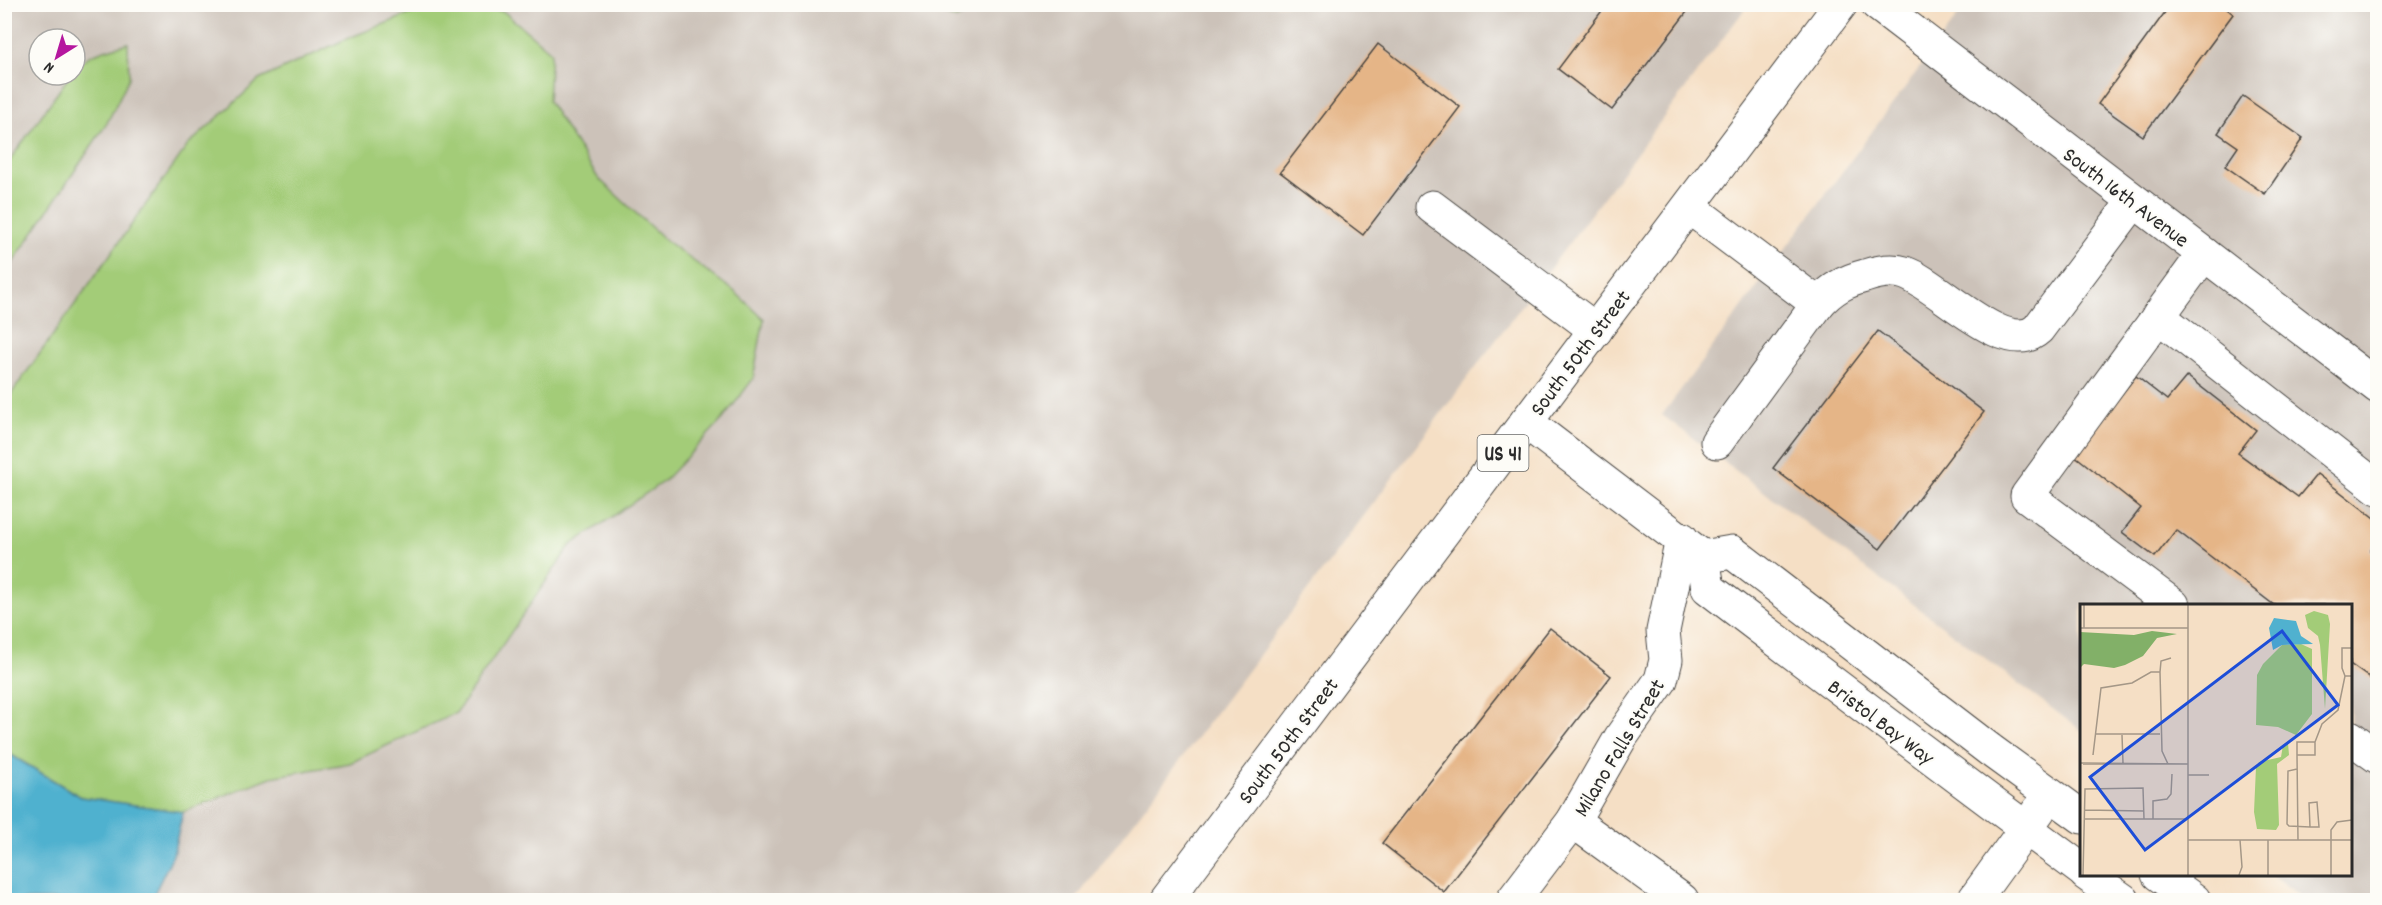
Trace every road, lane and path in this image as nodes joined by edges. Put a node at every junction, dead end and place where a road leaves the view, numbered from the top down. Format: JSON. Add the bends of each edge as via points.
{"nodes":[{"id":1,"x":1841,"y":4,"type":"edge"},
{"id":2,"x":1877,"y":4,"type":"edge"},
{"id":3,"x":2134,"y":201,"type":"junction"},
{"id":4,"x":1432,"y":207,"type":"dead end"},
{"id":5,"x":1689,"y":207,"type":"junction"},
{"id":6,"x":2204,"y":254,"type":"junction"},
{"id":7,"x":1818,"y":304,"type":"junction"},
{"id":8,"x":2158,"y":316,"type":"junction"},
{"id":9,"x":1596,"y":330,"type":"junction"},
{"id":10,"x":2378,"y":387,"type":"edge"},
{"id":11,"x":1526,"y":422,"type":"junction"},
{"id":12,"x":1717,"y":441,"type":"dead end"},
{"id":13,"x":2378,"y":488,"type":"edge"},
{"id":14,"x":1693,"y":548,"type":"junction"},
{"id":15,"x":2172,"y":604,"type":"edge"},
{"id":16,"x":2352,"y":738,"type":"edge"},
{"id":17,"x":2378,"y":757,"type":"edge"},
{"id":18,"x":2050,"y":794,"type":"junction"},
{"id":19,"x":2080,"y":816,"type":"edge"},
{"id":20,"x":1573,"y":822,"type":"junction"},
{"id":21,"x":2026,"y":827,"type":"junction"},
{"id":22,"x":2080,"y":868,"type":"edge"},
{"id":23,"x":2089,"y":875,"type":"edge"},
{"id":24,"x":2161,"y":875,"type":"edge"},
{"id":25,"x":1166,"y":900,"type":"edge"},
{"id":26,"x":1514,"y":900,"type":"edge"},
{"id":27,"x":1682,"y":900,"type":"edge"},
{"id":28,"x":1974,"y":900,"type":"edge"},
{"id":29,"x":2123,"y":900,"type":"edge"},
{"id":30,"x":2194,"y":900,"type":"edge"}],
"edges":[{"from":1,"to":5,"type":"street","name":"South 50th Street","number":"US 41"},
{"from":2,"to":3,"type":"street","name":"South 16th Avenue"},
{"from":3,"to":6,"type":"street","name":"South 16th Avenue"},
{"from":3,"to":7,"type":"street","via":[[2038,329],[2029,335],[2012,336],[1991,329],[1918,278],[1903,272],[1880,272],[1849,280]]},
{"from":4,"to":9,"type":"street"},
{"from":5,"to":7,"type":"street"},
{"from":5,"to":9,"type":"street","name":"South 50th Street","number":"US 41"},
{"from":6,"to":8,"type":"street"},
{"from":6,"to":10,"type":"street","name":"South 16th Avenue"},
{"from":7,"to":12,"type":"street"},
{"from":8,"to":13,"type":"street"},
{"from":8,"to":15,"type":"street","via":[[2026,496]]},
{"from":9,"to":11,"type":"street","name":"South 50th Street","number":"US 41"},
{"from":11,"to":14,"type":"street"},
{"from":11,"to":25,"type":"street","name":"South 50th Street","number":"US 41"},
{"from":14,"to":18,"type":"street","name":"Bristol Bay Way","via":[[1732,552]]},
{"from":14,"to":20,"type":"street","name":"Milano Falls Street","via":[[1663,631],[1666,660],[1661,680],[1621,737]]},
{"from":14,"to":21,"type":"street","name":"Bristol Bay Way","via":[[1708,588]]},
{"from":16,"to":17,"type":"street"},
{"from":18,"to":19,"type":"street","name":"Bristol Bay Way"},
{"from":18,"to":21,"type":"street"},
{"from":20,"to":26,"type":"street","name":"Milano Falls Street"},
{"from":20,"to":27,"type":"street"},
{"from":21,"to":22,"type":"street","name":"Bristol Bay Way"},
{"from":21,"to":28,"type":"street"},
{"from":23,"to":29,"type":"street"},
{"from":24,"to":30,"type":"street"}]}
